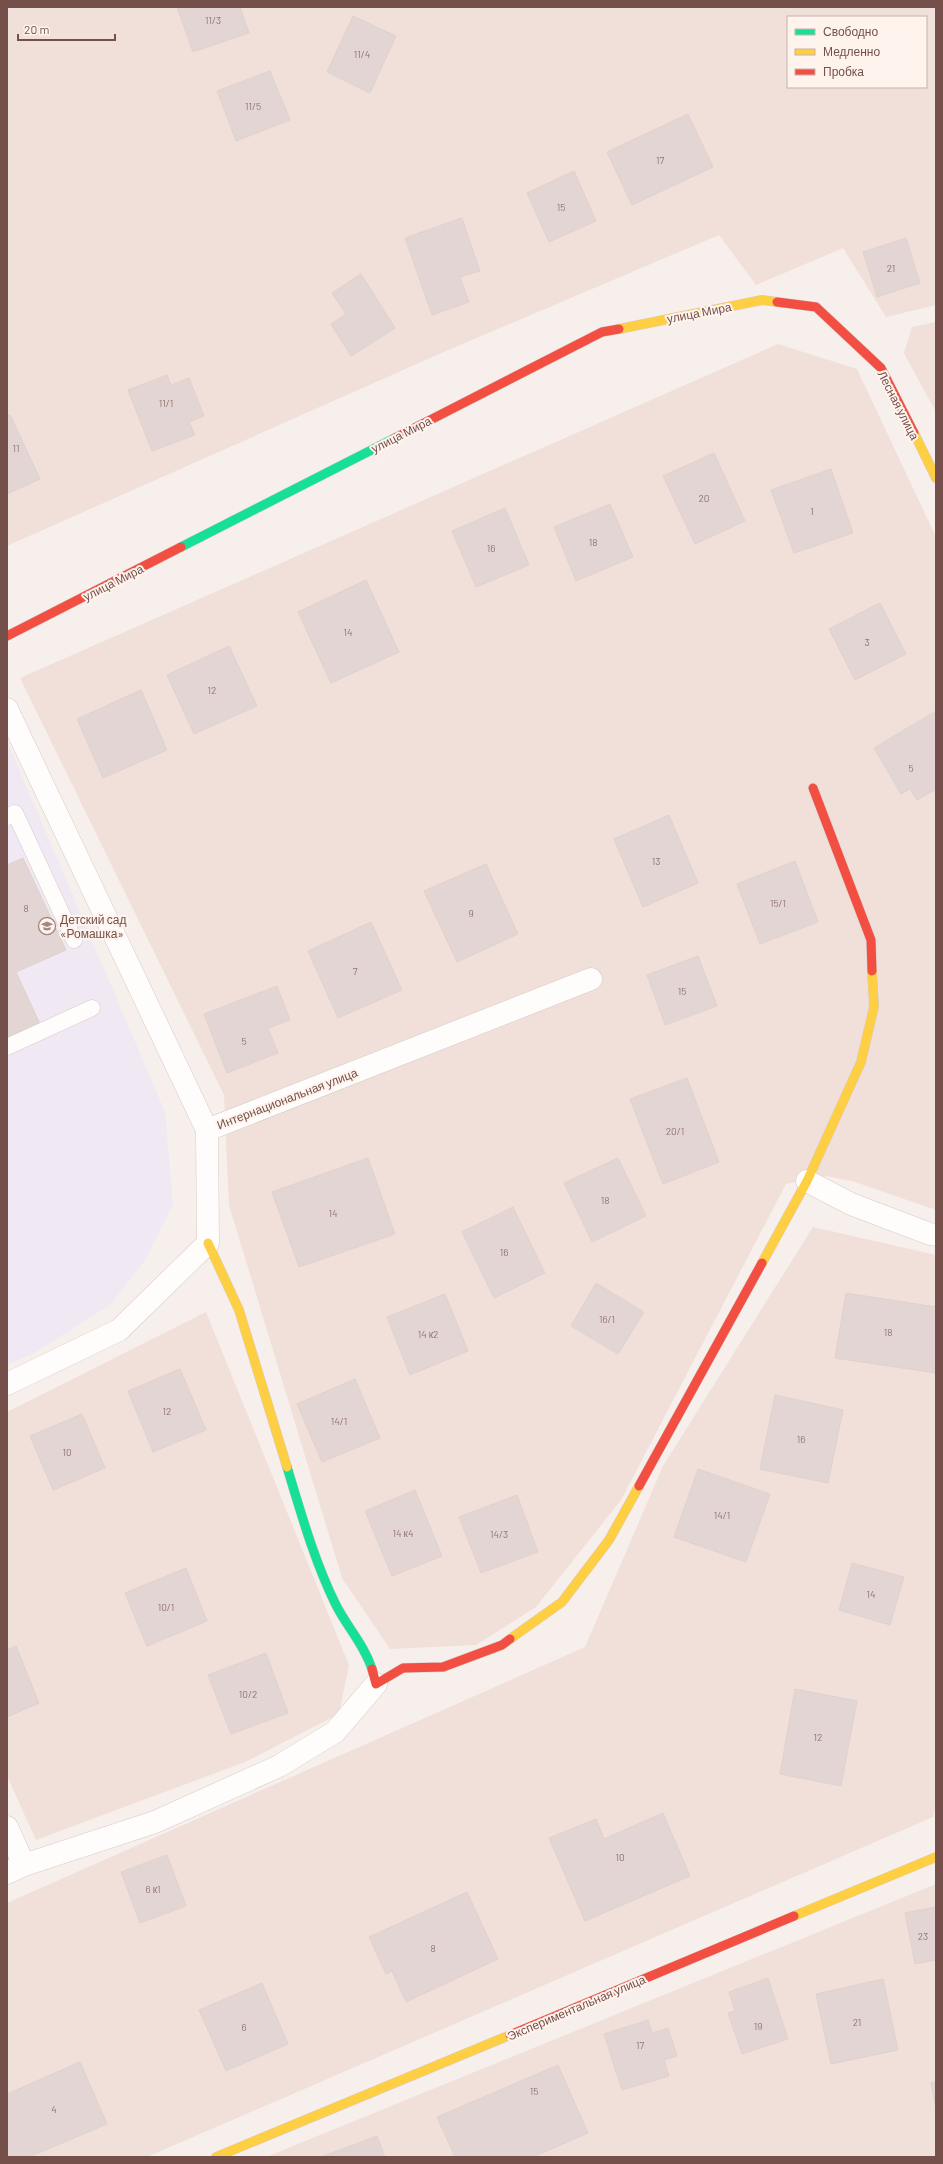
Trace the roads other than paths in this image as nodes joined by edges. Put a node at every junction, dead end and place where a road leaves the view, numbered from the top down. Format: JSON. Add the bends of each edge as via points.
{"nodes":[{"id":1,"x":816,"y":307,"type":"joint"},
{"id":2,"x":936,"y":478,"type":"edge"},
{"id":3,"x":7,"y":636,"type":"edge"},
{"id":4,"x":7,"y":709,"type":"edge"},
{"id":5,"x":813,"y":788,"type":"dead end"},
{"id":6,"x":7,"y":817,"type":"edge"},
{"id":7,"x":74,"y":940,"type":"dead end"},
{"id":8,"x":591,"y":978,"type":"dead end"},
{"id":9,"x":92,"y":1008,"type":"dead end"},
{"id":10,"x":7,"y":1047,"type":"edge"},
{"id":11,"x":207,"y":1130,"type":"junction"},
{"id":12,"x":806,"y":1181,"type":"junction"},
{"id":13,"x":936,"y":1235,"type":"edge"},
{"id":14,"x":208,"y":1243,"type":"junction"},
{"id":15,"x":7,"y":1384,"type":"edge"},
{"id":16,"x":376,"y":1684,"type":"junction"},
{"id":17,"x":7,"y":1826,"type":"edge"},
{"id":18,"x":936,"y":1857,"type":"edge"},
{"id":19,"x":16,"y":1869,"type":"edge"},
{"id":20,"x":216,"y":2157,"type":"edge"}],
"edges":[{"from":1,"to":2,"type":"street","name":"Лесная улица","via":[[881,368]]},
{"from":1,"to":3,"type":"street","name":"улица Мира","via":[[762,300],[602,332]]},
{"from":4,"to":11,"type":"street"},
{"from":5,"to":12,"type":"street","via":[[871,940],[874,1007],[861,1062]]},
{"from":6,"to":7,"type":"lane","via":[[15,813]]},
{"from":8,"to":11,"type":"street","name":"Интернациональная улица"},
{"from":9,"to":10,"type":"lane"},
{"from":11,"to":14,"type":"street","name":"Интернациональная улица"},
{"from":12,"to":13,"type":"street","via":[[850,1204]]},
{"from":12,"to":16,"type":"street","via":[[609,1540],[562,1602],[502,1645],[443,1667],[402,1668]]},
{"from":14,"to":15,"type":"street","via":[[119,1330]]},
{"from":14,"to":16,"type":"street","via":[[239,1310],[312,1548],[335,1604],[367,1654]]},
{"from":16,"to":19,"type":"street","via":[[336,1732],[279,1766],[155,1822]]},
{"from":17,"to":19,"type":"street"},
{"from":18,"to":20,"type":"street","name":"Экспериментальная улица"}]}
